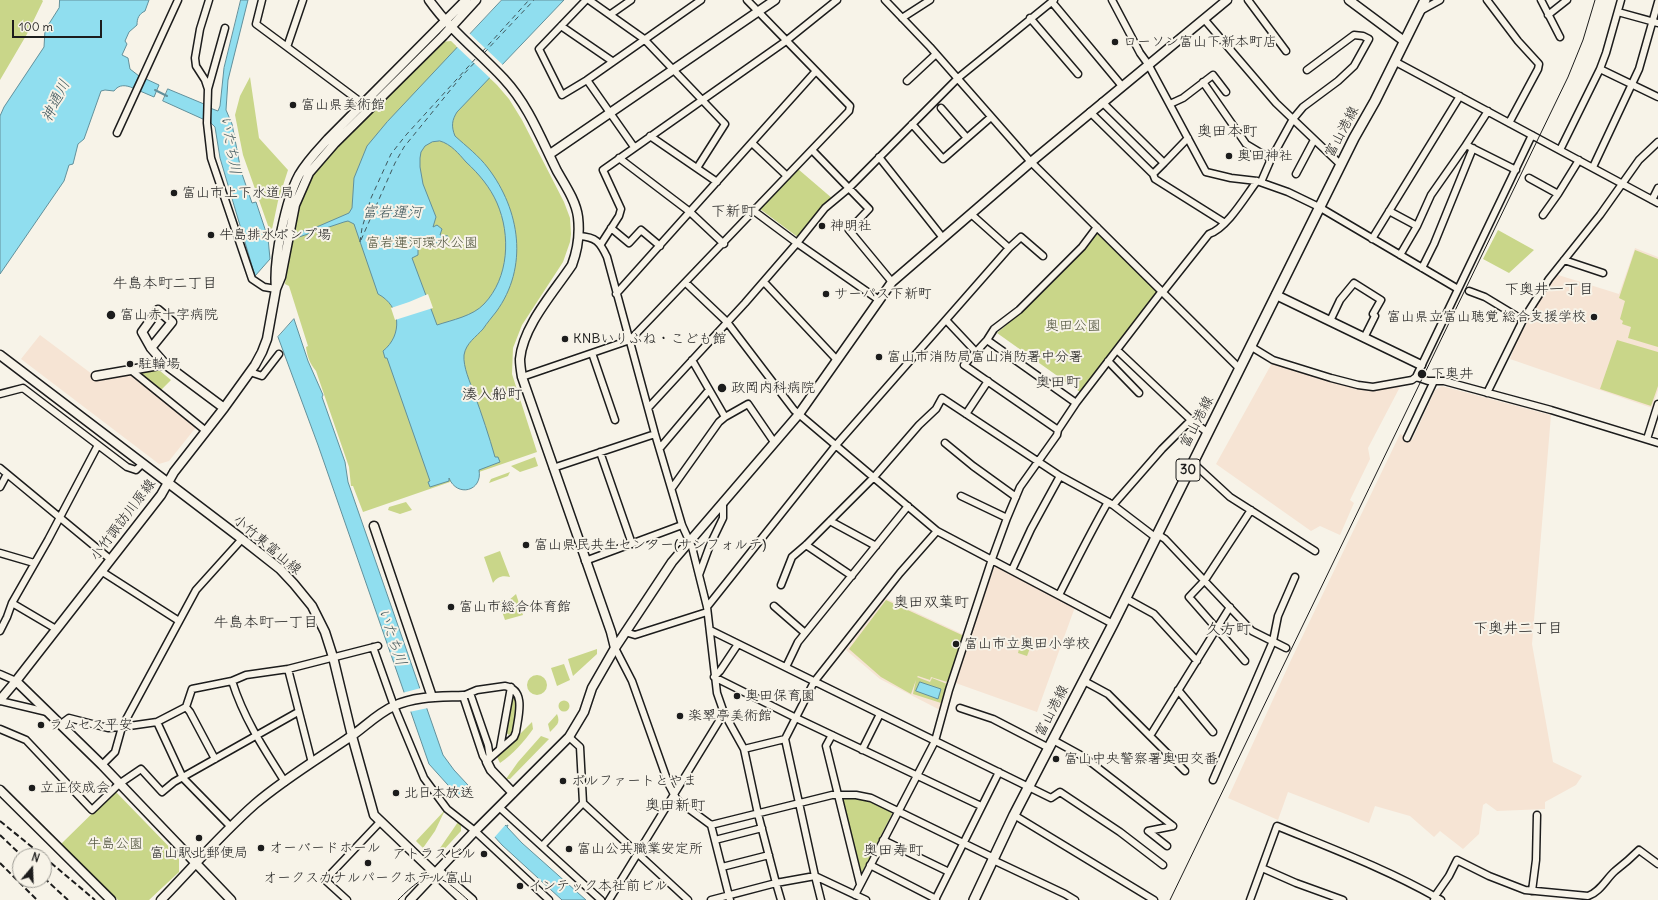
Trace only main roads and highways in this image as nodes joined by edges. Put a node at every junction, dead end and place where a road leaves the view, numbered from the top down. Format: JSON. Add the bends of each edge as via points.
{"nodes":[{"id":1,"x":1425,"y":0,"type":"edge"},
{"id":2,"x":977,"y":899,"type":"edge"}],
"edges":[{"from":1,"to":2,"type":"main road","name":"富山港線","number":"30","via":[[1319,207],[1113,624],[1014,815]]}]}
